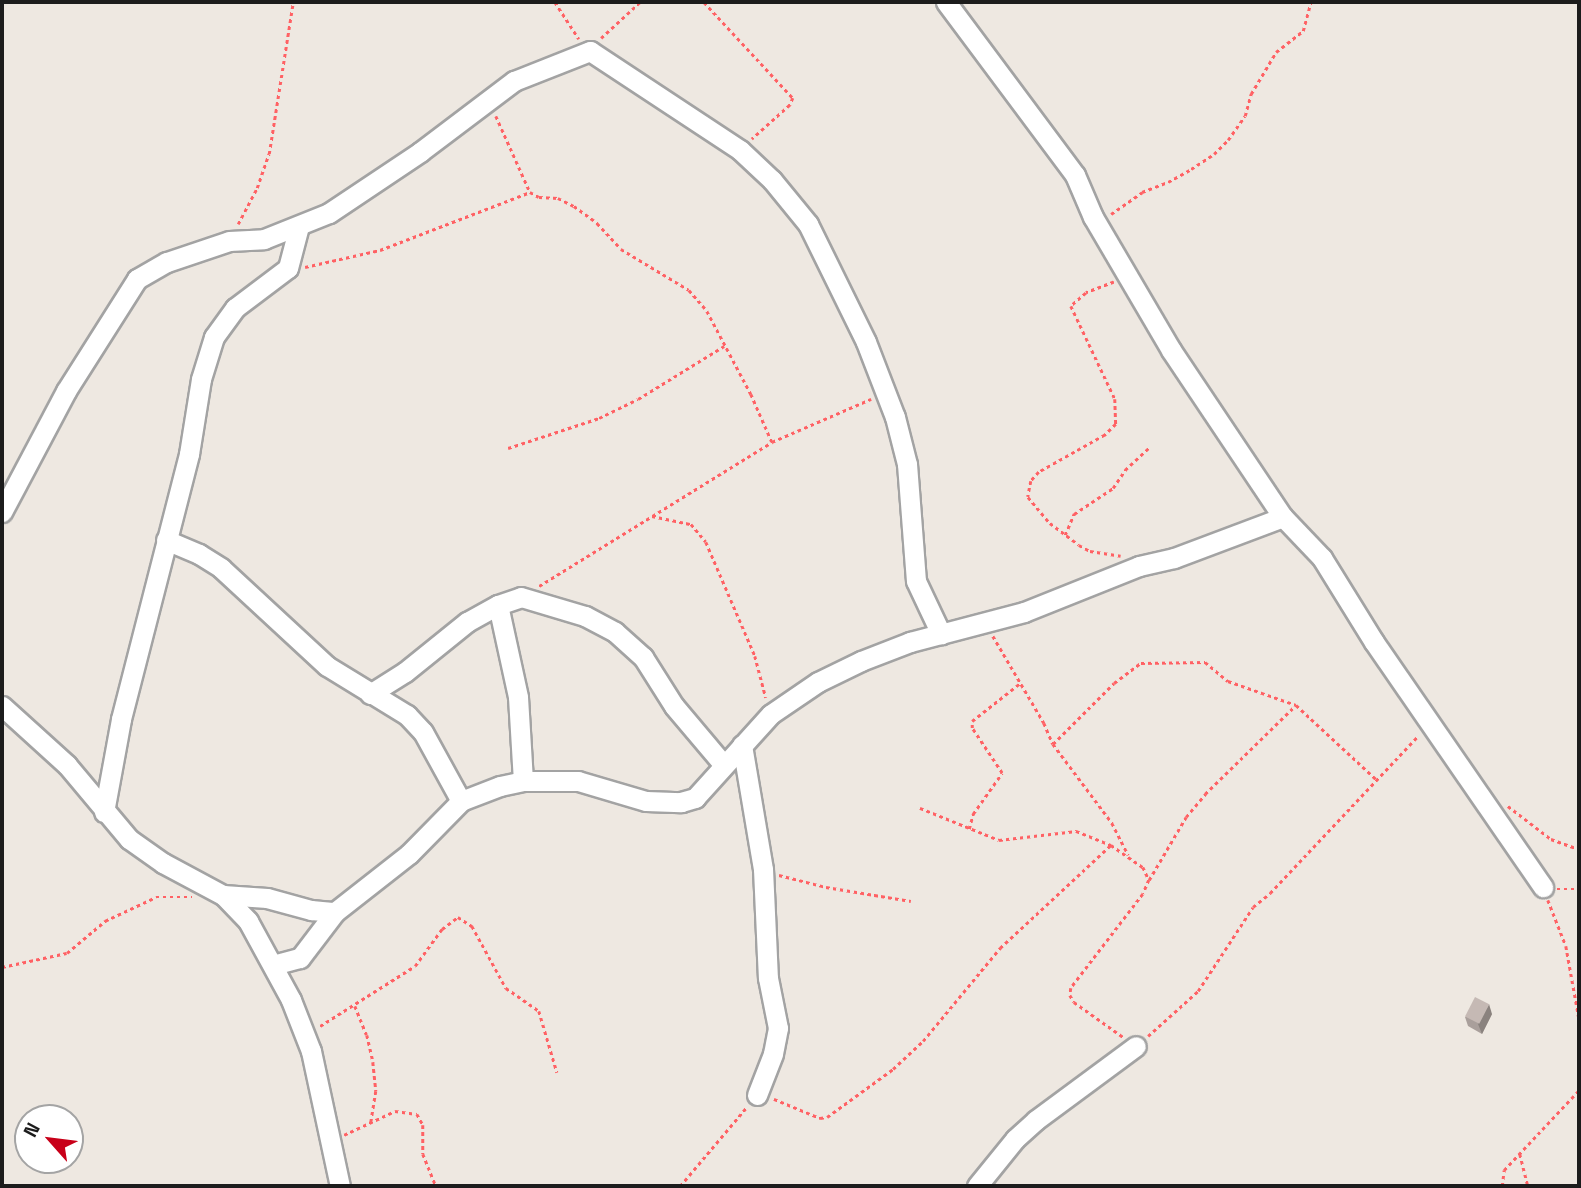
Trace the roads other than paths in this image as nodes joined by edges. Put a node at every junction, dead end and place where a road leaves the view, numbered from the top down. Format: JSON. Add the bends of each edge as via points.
{"nodes":[{"id":1,"x":946,"y":2,"type":"edge"},
{"id":2,"x":299,"y":226,"type":"junction"},
{"id":3,"x":2,"y":512,"type":"edge"},
{"id":4,"x":1283,"y":517,"type":"junction"},
{"id":5,"x":166,"y":540,"type":"junction"},
{"id":6,"x":498,"y":605,"type":"junction"},
{"id":7,"x":942,"y":634,"type":"junction"},
{"id":8,"x":370,"y":694,"type":"junction"},
{"id":9,"x":2,"y":706,"type":"edge"},
{"id":10,"x":742,"y":745,"type":"junction"},
{"id":11,"x":723,"y":764,"type":"junction"},
{"id":12,"x":523,"y":781,"type":"junction"},
{"id":13,"x":461,"y":801,"type":"junction"},
{"id":14,"x":104,"y":812,"type":"junction"},
{"id":15,"x":1543,"y":887,"type":"road end"},
{"id":16,"x":223,"y":895,"type":"junction"},
{"id":17,"x":335,"y":912,"type":"junction"},
{"id":18,"x":272,"y":965,"type":"junction"},
{"id":19,"x":1136,"y":1046,"type":"road end"},
{"id":20,"x":757,"y":1095,"type":"road end"},
{"id":21,"x":340,"y":1186,"type":"edge"},
{"id":22,"x":977,"y":1186,"type":"edge"}],
"edges":[{"from":1,"to":4,"type":"street","via":[[1059,153],[1171,350]]},
{"from":2,"to":3,"type":"street","via":[[264,239],[229,241],[149,269],[137,279],[66,391]]},
{"from":2,"to":5,"type":"street","via":[[288,268],[235,308],[215,337],[201,379],[189,454]]},
{"from":2,"to":7,"type":"street","via":[[329,213],[420,152],[514,81],[587,52],[740,150],[808,224],[886,393],[907,464],[916,581]]},
{"from":4,"to":7,"type":"street","via":[[1042,605]]},
{"from":4,"to":15,"type":"street","via":[[1322,558],[1374,642]]},
{"from":5,"to":8,"type":"street","via":[[221,568],[327,666]]},
{"from":5,"to":14,"type":"street","via":[[121,719]]},
{"from":6,"to":8,"type":"street","via":[[467,622]]},
{"from":6,"to":11,"type":"street","via":[[521,597],[585,616],[615,632],[643,657],[674,706]]},
{"from":6,"to":12,"type":"street","via":[[518,697]]},
{"from":7,"to":10,"type":"street","via":[[910,642],[818,682],[771,714]]},
{"from":8,"to":13,"type":"street","via":[[407,715],[423,732]]},
{"from":9,"to":14,"type":"street","via":[[67,765]]},
{"from":10,"to":11,"type":"street"},
{"from":10,"to":20,"type":"street","via":[[763,869],[768,978],[778,1028]]},
{"from":11,"to":12,"type":"street","via":[[705,789],[681,802],[638,799],[578,781]]},
{"from":12,"to":13,"type":"street"},
{"from":13,"to":17,"type":"street","via":[[409,854]]},
{"from":14,"to":16,"type":"street","via":[[129,839],[163,863]]},
{"from":16,"to":17,"type":"street","via":[[274,899]]},
{"from":16,"to":18,"type":"street","via":[[248,922]]},
{"from":17,"to":18,"type":"street","via":[[300,958]]},
{"from":18,"to":21,"type":"street","via":[[311,1051]]},
{"from":19,"to":22,"type":"street","via":[[1029,1126]]}]}
